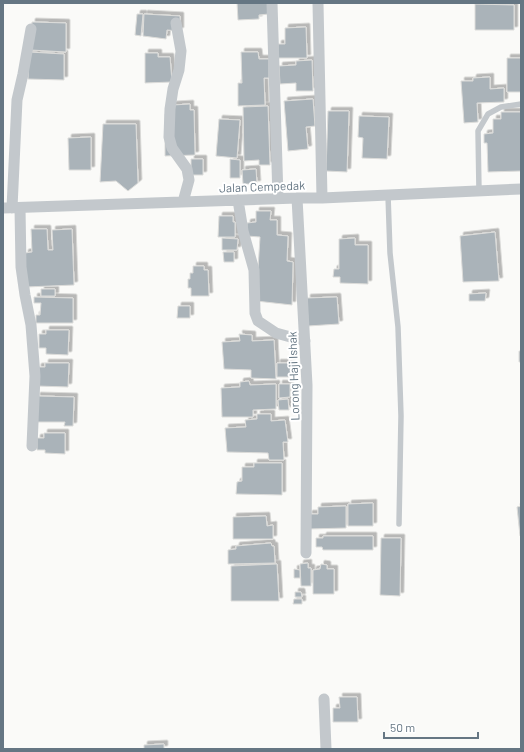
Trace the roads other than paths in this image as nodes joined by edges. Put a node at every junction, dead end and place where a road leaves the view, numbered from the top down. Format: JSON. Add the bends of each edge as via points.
{"nodes":[{"id":1,"x":272,"y":3,"type":"edge"},
{"id":2,"x":318,"y":3,"type":"edge"},
{"id":3,"x":176,"y":23,"type":"dead end"},
{"id":4,"x":31,"y":29,"type":"dead end"},
{"id":5,"x":521,"y":104,"type":"edge"},
{"id":6,"x":521,"y":189,"type":"edge"},
{"id":7,"x":480,"y":191,"type":"junction"},
{"id":8,"x":388,"y":195,"type":"junction"},
{"id":9,"x":278,"y":198,"type":"junction"},
{"id":10,"x":297,"y":198,"type":"junction"},
{"id":11,"x":322,"y":198,"type":"junction"},
{"id":12,"x":238,"y":200,"type":"junction"},
{"id":13,"x":183,"y":202,"type":"junction"},
{"id":14,"x":12,"y":208,"type":"edge"},
{"id":15,"x":305,"y":341,"type":"junction"},
{"id":16,"x":32,"y":446,"type":"dead end"},
{"id":17,"x":399,"y":524,"type":"dead end"},
{"id":18,"x":306,"y":554,"type":"dead end"},
{"id":19,"x":324,"y":699,"type":"dead end"},
{"id":20,"x":326,"y":749,"type":"edge"}],
"edges":[{"from":1,"to":9,"type":"street"},
{"from":2,"to":11,"type":"street"},
{"from":3,"to":13,"type":"street","via":[[181,51],[170,109],[169,137],[172,148],[187,169],[189,180]]},
{"from":4,"to":14,"type":"street","via":[[17,100]]},
{"from":5,"to":7,"type":"lane","via":[[501,107],[488,114],[478,130]]},
{"from":6,"to":7,"type":"street","name":"Jalan Cempedak"},
{"from":7,"to":8,"type":"street","name":"Jalan Cempedak"},
{"from":8,"to":11,"type":"street","name":"Jalan Cempedak"},
{"from":8,"to":17,"type":"lane","via":[[390,253],[398,327],[401,416]]},
{"from":9,"to":10,"type":"street","name":"Jalan Cempedak"},
{"from":9,"to":12,"type":"street","name":"Jalan Cempedak"},
{"from":10,"to":11,"type":"street","name":"Jalan Cempedak"},
{"from":10,"to":15,"type":"street","name":"Lorong Haji Ishak"},
{"from":12,"to":13,"type":"street","name":"Jalan Cempedak"},
{"from":12,"to":15,"type":"street","via":[[243,231],[254,270],[255,313],[258,321],[276,333]]},
{"from":13,"to":14,"type":"street","name":"Jalan Cempedak"},
{"from":14,"to":16,"type":"street","via":[[31,325],[35,376]]},
{"from":15,"to":18,"type":"street","name":"Lorong Haji Ishak"},
{"from":19,"to":20,"type":"street"}]}
